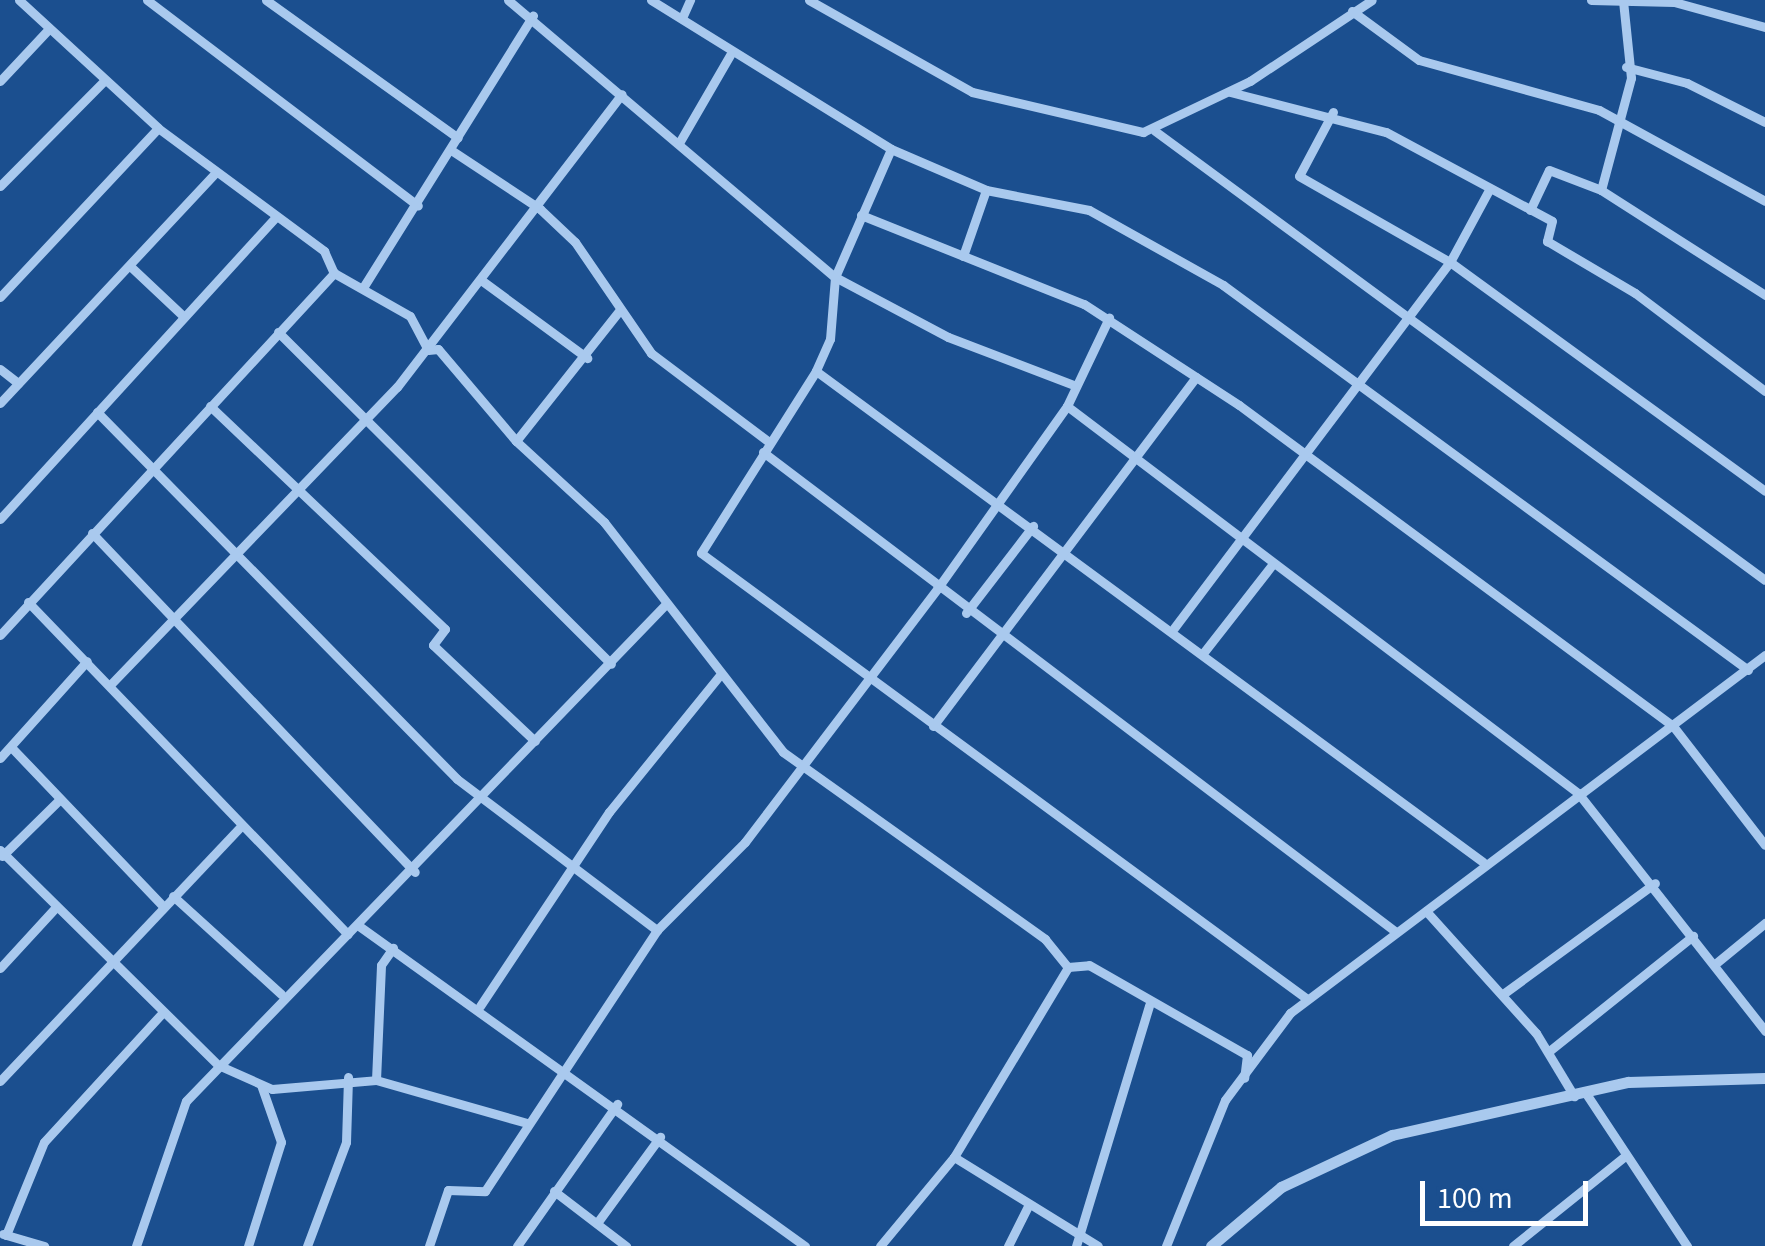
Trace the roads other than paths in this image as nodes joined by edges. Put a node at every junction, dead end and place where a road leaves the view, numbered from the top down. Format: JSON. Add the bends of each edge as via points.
{"nodes":[{"id":1,"x":19,"y":0,"type":"edge"},
{"id":2,"x":147,"y":0,"type":"edge"},
{"id":3,"x":266,"y":0,"type":"edge"},
{"id":4,"x":508,"y":0,"type":"edge"},
{"id":5,"x":651,"y":0,"type":"edge"},
{"id":6,"x":690,"y":0,"type":"edge"},
{"id":7,"x":809,"y":0,"type":"edge"},
{"id":8,"x":1372,"y":0,"type":"edge"},
{"id":9,"x":1592,"y":0,"type":"edge"},
{"id":10,"x":1623,"y":4,"type":"edge"},
{"id":11,"x":1352,"y":11,"type":"junction"},
{"id":12,"x":533,"y":16,"type":"junction"},
{"id":13,"x":682,"y":18,"type":"junction"},
{"id":14,"x":1765,"y":27,"type":"edge"},
{"id":15,"x":47,"y":31,"type":"junction"},
{"id":16,"x":730,"y":55,"type":"junction"},
{"id":17,"x":1626,"y":67,"type":"junction"},
{"id":18,"x":105,"y":80,"type":"junction"},
{"id":19,"x":0,"y":82,"type":"edge"},
{"id":20,"x":1230,"y":92,"type":"junction"},
{"id":21,"x":622,"y":94,"type":"junction"},
{"id":22,"x":1333,"y":112,"type":"junction"},
{"id":23,"x":1623,"y":122,"type":"junction"},
{"id":24,"x":1765,"y":122,"type":"edge"},
{"id":25,"x":158,"y":128,"type":"junction"},
{"id":26,"x":1155,"y":131,"type":"junction"},
{"id":27,"x":458,"y":138,"type":"junction"},
{"id":28,"x":679,"y":142,"type":"junction"},
{"id":29,"x":891,"y":149,"type":"junction"},
{"id":30,"x":451,"y":150,"type":"junction"},
{"id":31,"x":215,"y":173,"type":"junction"},
{"id":32,"x":0,"y":186,"type":"edge"},
{"id":33,"x":986,"y":190,"type":"junction"},
{"id":34,"x":1489,"y":190,"type":"junction"},
{"id":35,"x":1601,"y":190,"type":"junction"},
{"id":36,"x":1765,"y":201,"type":"edge"},
{"id":37,"x":418,"y":206,"type":"junction"},
{"id":38,"x":540,"y":209,"type":"junction"},
{"id":39,"x":1530,"y":210,"type":"junction"},
{"id":40,"x":861,"y":215,"type":"junction"},
{"id":41,"x":276,"y":217,"type":"junction"},
{"id":42,"x":963,"y":256,"type":"junction"},
{"id":43,"x":1450,"y":262,"type":"junction"},
{"id":44,"x":130,"y":266,"type":"junction"},
{"id":45,"x":334,"y":273,"type":"junction"},
{"id":46,"x":835,"y":278,"type":"junction"},
{"id":47,"x":482,"y":280,"type":"junction"},
{"id":48,"x":364,"y":286,"type":"junction"},
{"id":49,"x":1765,"y":295,"type":"edge"},
{"id":50,"x":0,"y":297,"type":"edge"},
{"id":51,"x":618,"y":311,"type":"junction"},
{"id":52,"x":183,"y":316,"type":"junction"},
{"id":53,"x":1109,"y":318,"type":"junction"},
{"id":54,"x":1406,"y":319,"type":"junction"},
{"id":55,"x":278,"y":332,"type":"junction"},
{"id":56,"x":428,"y":350,"type":"junction"},
{"id":57,"x":587,"y":358,"type":"junction"},
{"id":58,"x":0,"y":369,"type":"edge"},
{"id":59,"x":816,"y":371,"type":"junction"},
{"id":60,"x":1196,"y":377,"type":"junction"},
{"id":61,"x":1356,"y":379,"type":"junction"},
{"id":62,"x":18,"y":383,"type":"junction"},
{"id":63,"x":1076,"y":386,"type":"junction"},
{"id":64,"x":1765,"y":391,"type":"edge"},
{"id":65,"x":0,"y":403,"type":"edge"},
{"id":66,"x":210,"y":406,"type":"junction"},
{"id":67,"x":1067,"y":406,"type":"junction"},
{"id":68,"x":97,"y":412,"type":"junction"},
{"id":69,"x":368,"y":419,"type":"junction"},
{"id":70,"x":516,"y":441,"type":"junction"},
{"id":71,"x":770,"y":442,"type":"junction"},
{"id":72,"x":764,"y":452,"type":"junction"},
{"id":73,"x":1304,"y":452,"type":"junction"},
{"id":74,"x":1130,"y":461,"type":"junction"},
{"id":75,"x":154,"y":468,"type":"junction"},
{"id":76,"x":302,"y":488,"type":"junction"},
{"id":77,"x":1765,"y":491,"type":"edge"},
{"id":78,"x":1001,"y":500,"type":"junction"},
{"id":79,"x":0,"y":519,"type":"edge"},
{"id":80,"x":1033,"y":526,"type":"junction"},
{"id":81,"x":92,"y":533,"type":"junction"},
{"id":82,"x":1240,"y":542,"type":"junction"},
{"id":83,"x":1064,"y":549,"type":"junction"},
{"id":84,"x":235,"y":552,"type":"junction"},
{"id":85,"x":1272,"y":565,"type":"junction"},
{"id":86,"x":1765,"y":580,"type":"edge"},
{"id":87,"x":936,"y":590,"type":"junction"},
{"id":88,"x":28,"y":602,"type":"junction"},
{"id":89,"x":666,"y":604,"type":"junction"},
{"id":90,"x":966,"y":613,"type":"junction"},
{"id":91,"x":174,"y":620,"type":"junction"},
{"id":92,"x":1174,"y":628,"type":"junction"},
{"id":93,"x":0,"y":634,"type":"edge"},
{"id":94,"x":998,"y":636,"type":"junction"},
{"id":95,"x":1204,"y":652,"type":"junction"},
{"id":96,"x":1764,"y":659,"type":"edge"},
{"id":97,"x":87,"y":662,"type":"junction"},
{"id":98,"x":610,"y":664,"type":"junction"},
{"id":99,"x":1748,"y":670,"type":"junction"},
{"id":100,"x":719,"y":676,"type":"junction"},
{"id":101,"x":868,"y":677,"type":"junction"},
{"id":102,"x":110,"y":685,"type":"junction"},
{"id":103,"x":933,"y":726,"type":"junction"},
{"id":104,"x":1674,"y":726,"type":"junction"},
{"id":105,"x":535,"y":742,"type":"junction"},
{"id":106,"x":11,"y":747,"type":"junction"},
{"id":107,"x":0,"y":758,"type":"edge"},
{"id":108,"x":805,"y":768,"type":"junction"},
{"id":109,"x":1578,"y":793,"type":"junction"},
{"id":110,"x":59,"y":800,"type":"junction"},
{"id":111,"x":480,"y":801,"type":"junction"},
{"id":112,"x":242,"y":826,"type":"junction"},
{"id":113,"x":1765,"y":846,"type":"edge"},
{"id":114,"x":1,"y":854,"type":"edge"},
{"id":115,"x":1483,"y":862,"type":"junction"},
{"id":116,"x":571,"y":864,"type":"junction"},
{"id":117,"x":416,"y":872,"type":"junction"},
{"id":118,"x":1655,"y":883,"type":"junction"},
{"id":119,"x":174,"y":896,"type":"junction"},
{"id":120,"x":56,"y":907,"type":"junction"},
{"id":121,"x":164,"y":907,"type":"junction"},
{"id":122,"x":1426,"y":911,"type":"junction"},
{"id":123,"x":1765,"y":923,"type":"edge"},
{"id":124,"x":359,"y":926,"type":"junction"},
{"id":125,"x":657,"y":930,"type":"junction"},
{"id":126,"x":1396,"y":932,"type":"junction"},
{"id":127,"x":348,"y":934,"type":"junction"},
{"id":128,"x":1693,"y":936,"type":"junction"},
{"id":129,"x":393,"y":948,"type":"junction"},
{"id":130,"x":112,"y":962,"type":"junction"},
{"id":131,"x":1715,"y":964,"type":"junction"},
{"id":132,"x":0,"y":968,"type":"edge"},
{"id":133,"x":1068,"y":968,"type":"junction"},
{"id":134,"x":281,"y":994,"type":"junction"},
{"id":135,"x":1504,"y":994,"type":"junction"},
{"id":136,"x":1307,"y":998,"type":"junction"},
{"id":137,"x":1148,"y":1004,"type":"junction"},
{"id":138,"x":480,"y":1006,"type":"junction"},
{"id":139,"x":162,"y":1013,"type":"junction"},
{"id":140,"x":1765,"y":1032,"type":"edge"},
{"id":141,"x":1548,"y":1052,"type":"junction"},
{"id":142,"x":218,"y":1065,"type":"junction"},
{"id":143,"x":567,"y":1070,"type":"junction"},
{"id":144,"x":348,"y":1077,"type":"junction"},
{"id":145,"x":1244,"y":1078,"type":"junction"},
{"id":146,"x":1765,"y":1078,"type":"edge"},
{"id":147,"x":376,"y":1080,"type":"junction"},
{"id":148,"x":0,"y":1081,"type":"edge"},
{"id":149,"x":261,"y":1085,"type":"junction"},
{"id":150,"x":1580,"y":1094,"type":"junction"},
{"id":151,"x":617,"y":1104,"type":"junction"},
{"id":152,"x":527,"y":1123,"type":"junction"},
{"id":153,"x":660,"y":1138,"type":"junction"},
{"id":154,"x":1626,"y":1156,"type":"junction"},
{"id":155,"x":954,"y":1157,"type":"junction"},
{"id":156,"x":554,"y":1191,"type":"junction"},
{"id":157,"x":1029,"y":1204,"type":"junction"},
{"id":158,"x":597,"y":1223,"type":"junction"},
{"id":159,"x":3,"y":1234,"type":"edge"},
{"id":160,"x":1077,"y":1240,"type":"edge"},
{"id":161,"x":1684,"y":1241,"type":"edge"},
{"id":162,"x":44,"y":1246,"type":"edge"},
{"id":163,"x":136,"y":1246,"type":"edge"},
{"id":164,"x":248,"y":1246,"type":"edge"},
{"id":165,"x":307,"y":1246,"type":"edge"},
{"id":166,"x":428,"y":1246,"type":"edge"},
{"id":167,"x":517,"y":1246,"type":"edge"},
{"id":168,"x":626,"y":1246,"type":"edge"},
{"id":169,"x":806,"y":1246,"type":"edge"},
{"id":170,"x":880,"y":1246,"type":"edge"},
{"id":171,"x":1008,"y":1246,"type":"edge"},
{"id":172,"x":1098,"y":1246,"type":"edge"},
{"id":173,"x":1166,"y":1246,"type":"edge"},
{"id":174,"x":1211,"y":1246,"type":"edge"},
{"id":175,"x":1513,"y":1246,"type":"edge"},
{"id":176,"x":1670,"y":1246,"type":"edge"}],
"edges":[{"from":1,"to":15,"type":"street"},
{"from":2,"to":37,"type":"street"},
{"from":3,"to":27,"type":"street"},
{"from":4,"to":12,"type":"street"},
{"from":5,"to":13,"type":"street"},
{"from":6,"to":13,"type":"street"},
{"from":7,"to":26,"type":"street","via":[[972,92]]},
{"from":8,"to":11,"type":"street"},
{"from":9,"to":10,"type":"street"},
{"from":10,"to":14,"type":"street","via":[[1674,2]]},
{"from":10,"to":17,"type":"street"},
{"from":11,"to":20,"type":"street"},
{"from":11,"to":23,"type":"street","via":[[1419,60]]},
{"from":12,"to":21,"type":"street"},
{"from":12,"to":27,"type":"street"},
{"from":13,"to":16,"type":"street"},
{"from":15,"to":18,"type":"street"},
{"from":15,"to":19,"type":"street"},
{"from":16,"to":28,"type":"street"},
{"from":16,"to":29,"type":"street"},
{"from":17,"to":23,"type":"street"},
{"from":17,"to":24,"type":"street","via":[[1687,83]]},
{"from":18,"to":25,"type":"street"},
{"from":18,"to":32,"type":"street"},
{"from":20,"to":22,"type":"street"},
{"from":20,"to":26,"type":"street"},
{"from":21,"to":28,"type":"street"},
{"from":21,"to":38,"type":"street"},
{"from":22,"to":34,"type":"street"},
{"from":22,"to":43,"type":"street","via":[[1299,176]]},
{"from":23,"to":35,"type":"street"},
{"from":23,"to":36,"type":"street"},
{"from":25,"to":31,"type":"street"},
{"from":25,"to":50,"type":"street"},
{"from":26,"to":54,"type":"street"},
{"from":27,"to":30,"type":"street"},
{"from":28,"to":46,"type":"street"},
{"from":29,"to":33,"type":"street"},
{"from":29,"to":40,"type":"street"},
{"from":30,"to":37,"type":"street"},
{"from":30,"to":38,"type":"street"},
{"from":31,"to":41,"type":"street"},
{"from":31,"to":44,"type":"street"},
{"from":33,"to":42,"type":"street"},
{"from":33,"to":61,"type":"street","via":[[1089,210],[1134,231]]},
{"from":34,"to":39,"type":"street"},
{"from":34,"to":43,"type":"street"},
{"from":35,"to":39,"type":"street","via":[[1548,170]]},
{"from":35,"to":49,"type":"street"},
{"from":37,"to":48,"type":"street"},
{"from":38,"to":47,"type":"street"},
{"from":38,"to":51,"type":"street","via":[[575,242]]},
{"from":39,"to":64,"type":"street","via":[[1552,221],[1547,241]]},
{"from":40,"to":42,"type":"street"},
{"from":40,"to":46,"type":"street"},
{"from":41,"to":45,"type":"street","via":[[324,251]]},
{"from":41,"to":52,"type":"street"},
{"from":42,"to":53,"type":"street"},
{"from":43,"to":54,"type":"street"},
{"from":43,"to":77,"type":"street"},
{"from":44,"to":52,"type":"street"},
{"from":44,"to":62,"type":"street"},
{"from":45,"to":48,"type":"street"},
{"from":45,"to":55,"type":"street"},
{"from":46,"to":59,"type":"street","via":[[830,339]]},
{"from":46,"to":63,"type":"street","via":[[948,338]]},
{"from":47,"to":56,"type":"street"},
{"from":47,"to":57,"type":"street"},
{"from":48,"to":56,"type":"street","via":[[410,316]]},
{"from":51,"to":57,"type":"street"},
{"from":51,"to":71,"type":"street","via":[[651,353]]},
{"from":52,"to":68,"type":"street"},
{"from":53,"to":60,"type":"street"},
{"from":53,"to":63,"type":"street"},
{"from":54,"to":61,"type":"street"},
{"from":54,"to":86,"type":"street"},
{"from":55,"to":66,"type":"street"},
{"from":55,"to":69,"type":"street"},
{"from":56,"to":69,"type":"street"},
{"from":56,"to":70,"type":"street","via":[[438,349]]},
{"from":57,"to":70,"type":"street"},
{"from":58,"to":62,"type":"street"},
{"from":59,"to":71,"type":"street"},
{"from":59,"to":78,"type":"street"},
{"from":60,"to":73,"type":"street"},
{"from":60,"to":74,"type":"street"},
{"from":61,"to":73,"type":"street"},
{"from":61,"to":99,"type":"street"},
{"from":62,"to":65,"type":"street"},
{"from":63,"to":67,"type":"street"},
{"from":66,"to":75,"type":"street"},
{"from":66,"to":76,"type":"street"},
{"from":67,"to":74,"type":"street"},
{"from":67,"to":78,"type":"street"},
{"from":68,"to":75,"type":"street"},
{"from":68,"to":79,"type":"street"},
{"from":69,"to":76,"type":"street"},
{"from":69,"to":98,"type":"street"},
{"from":70,"to":89,"type":"street","via":[[604,522]]},
{"from":71,"to":72,"type":"street"},
{"from":72,"to":87,"type":"street"},
{"from":72,"to":101,"type":"street","via":[[700,553]]},
{"from":73,"to":82,"type":"street"},
{"from":73,"to":104,"type":"street"},
{"from":74,"to":82,"type":"street"},
{"from":74,"to":83,"type":"street"},
{"from":75,"to":81,"type":"street"},
{"from":75,"to":84,"type":"street"},
{"from":76,"to":84,"type":"street"},
{"from":76,"to":105,"type":"street","via":[[445,629],[433,645]]},
{"from":78,"to":80,"type":"street"},
{"from":78,"to":87,"type":"street"},
{"from":80,"to":83,"type":"street"},
{"from":80,"to":90,"type":"street"},
{"from":81,"to":88,"type":"street"},
{"from":81,"to":91,"type":"street"},
{"from":82,"to":85,"type":"street"},
{"from":82,"to":92,"type":"street"},
{"from":83,"to":92,"type":"street"},
{"from":83,"to":94,"type":"street"},
{"from":84,"to":91,"type":"street"},
{"from":84,"to":111,"type":"street"},
{"from":85,"to":95,"type":"street"},
{"from":85,"to":109,"type":"street"},
{"from":87,"to":90,"type":"street"},
{"from":87,"to":101,"type":"street"},
{"from":88,"to":93,"type":"street"},
{"from":88,"to":97,"type":"street"},
{"from":89,"to":98,"type":"street"},
{"from":89,"to":100,"type":"street"},
{"from":90,"to":94,"type":"street"},
{"from":91,"to":102,"type":"street"},
{"from":91,"to":117,"type":"street"},
{"from":92,"to":95,"type":"street"},
{"from":94,"to":103,"type":"street"},
{"from":94,"to":126,"type":"street"},
{"from":95,"to":115,"type":"street"},
{"from":96,"to":99,"type":"street"},
{"from":97,"to":102,"type":"street"},
{"from":97,"to":106,"type":"street"},
{"from":98,"to":105,"type":"street"},
{"from":99,"to":104,"type":"street"},
{"from":100,"to":108,"type":"street"},
{"from":100,"to":116,"type":"street"},
{"from":101,"to":103,"type":"street"},
{"from":101,"to":108,"type":"street"},
{"from":102,"to":112,"type":"street"},
{"from":103,"to":136,"type":"street"},
{"from":104,"to":109,"type":"street"},
{"from":104,"to":113,"type":"street"},
{"from":105,"to":111,"type":"street"},
{"from":106,"to":107,"type":"street"},
{"from":106,"to":110,"type":"street"},
{"from":108,"to":125,"type":"street"},
{"from":108,"to":133,"type":"street","via":[[1045,938]]},
{"from":109,"to":115,"type":"street"},
{"from":109,"to":118,"type":"street"},
{"from":110,"to":114,"type":"street"},
{"from":110,"to":121,"type":"street"},
{"from":111,"to":116,"type":"street"},
{"from":111,"to":117,"type":"street"},
{"from":112,"to":119,"type":"street"},
{"from":112,"to":127,"type":"street"},
{"from":114,"to":120,"type":"street"},
{"from":115,"to":122,"type":"street"},
{"from":116,"to":125,"type":"street"},
{"from":116,"to":138,"type":"street"},
{"from":117,"to":124,"type":"street"},
{"from":118,"to":128,"type":"street"},
{"from":118,"to":135,"type":"street"},
{"from":119,"to":121,"type":"street"},
{"from":119,"to":134,"type":"street"},
{"from":120,"to":130,"type":"street"},
{"from":120,"to":132,"type":"street"},
{"from":121,"to":130,"type":"street"},
{"from":122,"to":126,"type":"street"},
{"from":122,"to":135,"type":"street"},
{"from":123,"to":131,"type":"street"},
{"from":124,"to":127,"type":"street"},
{"from":124,"to":129,"type":"street"},
{"from":125,"to":143,"type":"street"},
{"from":126,"to":136,"type":"street"},
{"from":127,"to":134,"type":"street"},
{"from":128,"to":131,"type":"street"},
{"from":128,"to":141,"type":"street"},
{"from":129,"to":138,"type":"street"},
{"from":129,"to":147,"type":"street","via":[[381,965]]},
{"from":130,"to":139,"type":"street"},
{"from":130,"to":148,"type":"street"},
{"from":131,"to":140,"type":"street"},
{"from":133,"to":137,"type":"street","via":[[1090,965]]},
{"from":133,"to":155,"type":"street"},
{"from":134,"to":142,"type":"street"},
{"from":135,"to":141,"type":"street"},
{"from":136,"to":145,"type":"street"},
{"from":137,"to":145,"type":"street","via":[[1173,1008],[1247,1055]]},
{"from":137,"to":160,"type":"street"},
{"from":138,"to":143,"type":"street"},
{"from":139,"to":142,"type":"street"},
{"from":139,"to":159,"type":"street","via":[[44,1142]]},
{"from":141,"to":150,"type":"street"},
{"from":142,"to":149,"type":"street"},
{"from":142,"to":163,"type":"street","via":[[186,1100]]},
{"from":143,"to":151,"type":"street"},
{"from":143,"to":152,"type":"street"},
{"from":144,"to":147,"type":"street"},
{"from":144,"to":149,"type":"street"},
{"from":144,"to":165,"type":"street","via":[[346,1142]]},
{"from":145,"to":173,"type":"street","via":[[1226,1100]]},
{"from":146,"to":150,"type":"street","via":[[1658,1078]]},
{"from":147,"to":152,"type":"street"},
{"from":149,"to":164,"type":"street","via":[[281,1142]]},
{"from":150,"to":154,"type":"street"},
{"from":150,"to":174,"type":"street","via":[[1440,1120],[1338,1156],[1280,1187]]},
{"from":151,"to":153,"type":"street"},
{"from":151,"to":156,"type":"street"},
{"from":152,"to":166,"type":"street","via":[[485,1191],[448,1190]]},
{"from":153,"to":158,"type":"street"},
{"from":153,"to":169,"type":"street"},
{"from":154,"to":161,"type":"street"},
{"from":154,"to":175,"type":"street"},
{"from":155,"to":157,"type":"street"},
{"from":155,"to":170,"type":"street"},
{"from":156,"to":158,"type":"street"},
{"from":156,"to":167,"type":"street"},
{"from":157,"to":160,"type":"street"},
{"from":157,"to":171,"type":"street"},
{"from":158,"to":168,"type":"street"},
{"from":159,"to":162,"type":"street"},
{"from":160,"to":172,"type":"street"},
{"from":161,"to":176,"type":"street"}]}
